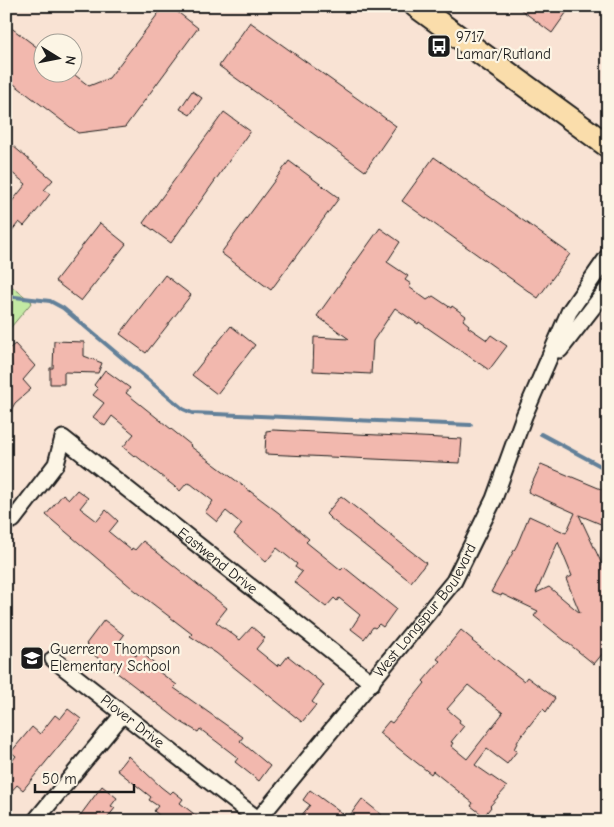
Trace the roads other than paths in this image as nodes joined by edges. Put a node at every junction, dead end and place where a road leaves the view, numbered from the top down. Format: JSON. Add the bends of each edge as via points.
{"nodes":[{"id":1,"x":416,"y":6,"type":"edge"},
{"id":2,"x":608,"y":146,"type":"edge"},
{"id":3,"x":608,"y":256,"type":"edge"},
{"id":4,"x":608,"y":288,"type":"edge"},
{"id":5,"x":544,"y":372,"type":"junction"},
{"id":6,"x":13,"y":520,"type":"dead end"},
{"id":7,"x":53,"y":659,"type":"dead end"},
{"id":8,"x":372,"y":683,"type":"junction"},
{"id":9,"x":123,"y":714,"type":"junction"},
{"id":10,"x":259,"y":820,"type":"edge"},
{"id":11,"x":35,"y":821,"type":"edge"}],
"edges":[{"from":1,"to":2,"type":"main road"},
{"from":3,"to":5,"type":"street","name":"West Longspur Boulevard","via":[[569,312]]},
{"from":4,"to":5,"type":"street","name":"West Longspur Boulevard"},
{"from":5,"to":8,"type":"street","name":"West Longspur Boulevard","via":[[494,499],[454,582]]},
{"from":6,"to":8,"type":"street","name":"Eastwend Drive","via":[[56,464],[63,438]]},
{"from":7,"to":9,"type":"street","name":"Plover Drive"},
{"from":8,"to":10,"type":"street","name":"West Longspur Boulevard"},
{"from":9,"to":10,"type":"street","name":"Plover Drive"},
{"from":9,"to":11,"type":"street"}]}
